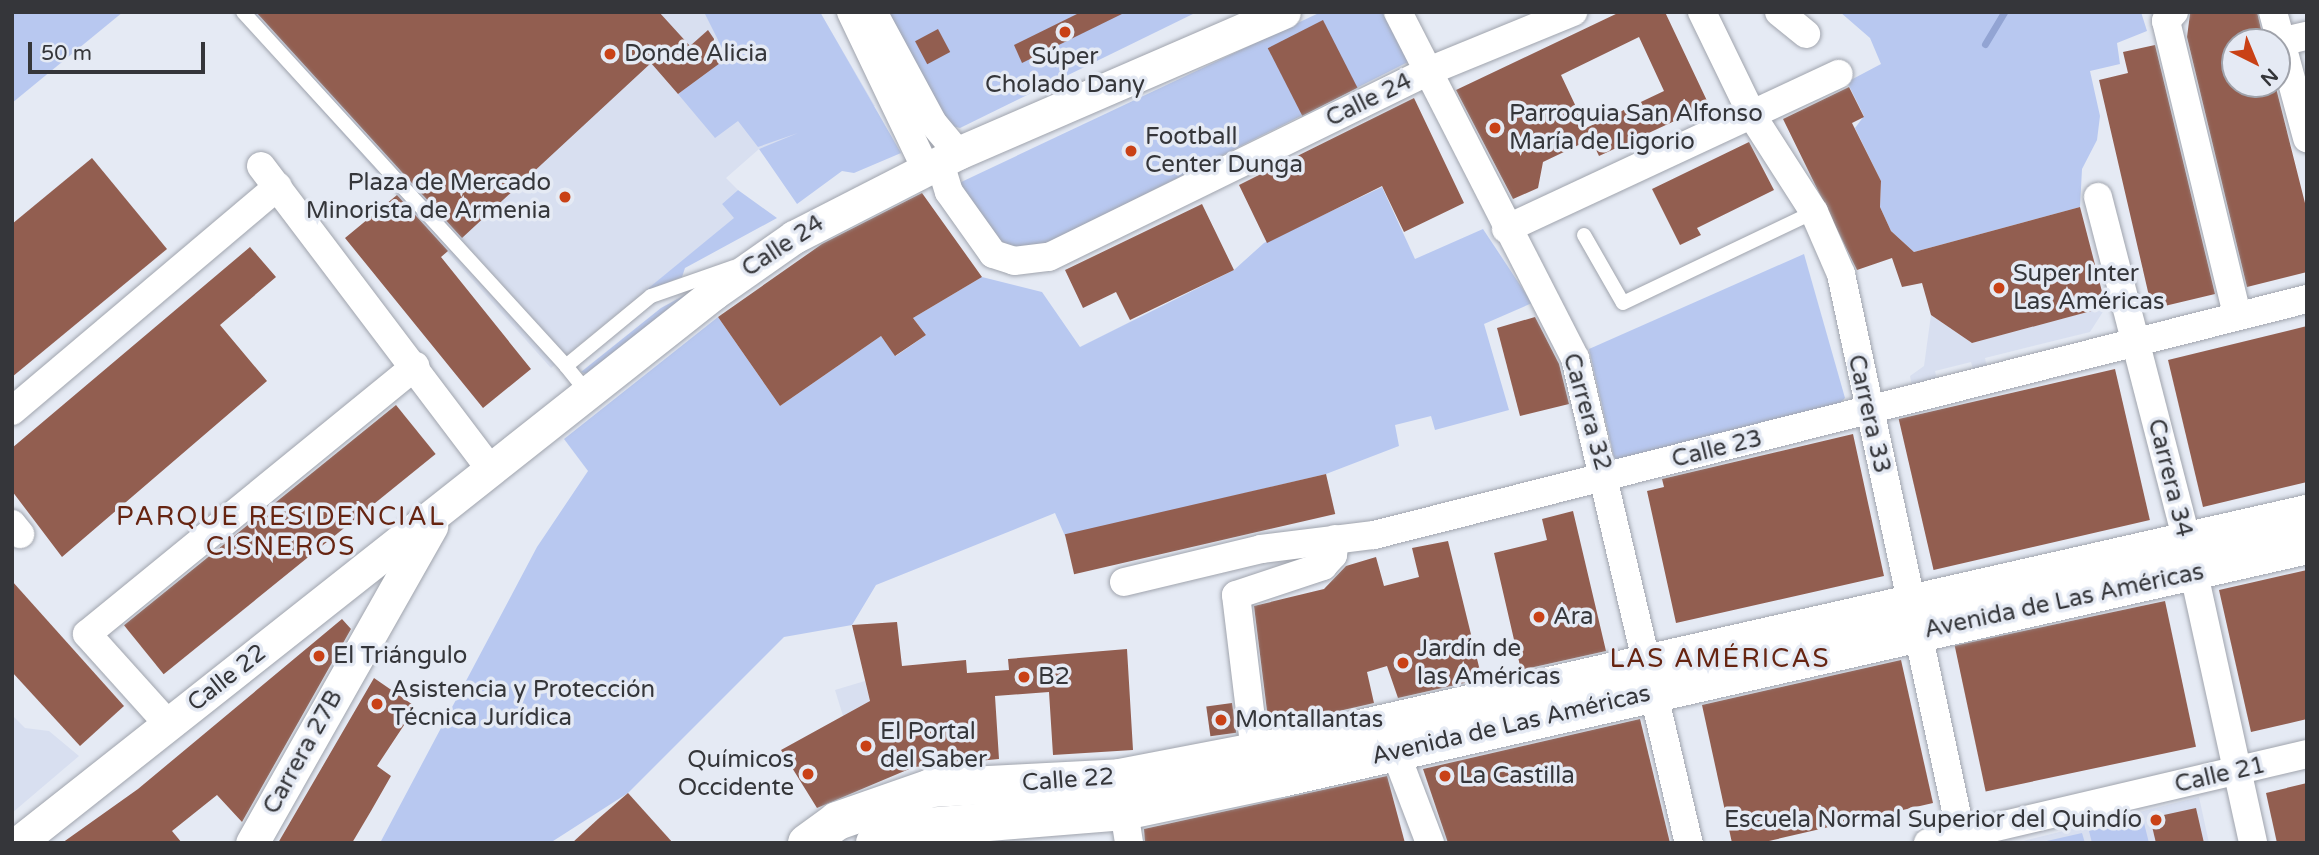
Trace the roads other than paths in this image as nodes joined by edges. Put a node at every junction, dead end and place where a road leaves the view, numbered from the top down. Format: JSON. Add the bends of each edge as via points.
{"nodes":[{"id":1,"x":243,"y":12,"type":"edge"},
{"id":2,"x":851,"y":12,"type":"edge"},
{"id":3,"x":873,"y":12,"type":"edge"},
{"id":4,"x":1241,"y":12,"type":"edge"},
{"id":5,"x":1283,"y":12,"type":"edge"},
{"id":6,"x":1398,"y":12,"type":"edge"},
{"id":7,"x":1573,"y":12,"type":"edge"},
{"id":8,"x":1702,"y":12,"type":"edge"},
{"id":9,"x":1779,"y":12,"type":"edge"},
{"id":10,"x":2273,"y":12,"type":"edge"},
{"id":11,"x":2170,"y":16,"type":"edge"},
{"id":12,"x":1806,"y":34,"type":"dead end"},
{"id":13,"x":2293,"y":39,"type":"edge"},
{"id":14,"x":1176,"y":55,"type":"junction"},
{"id":15,"x":1429,"y":71,"type":"junction"},
{"id":16,"x":1839,"y":74,"type":"dead end"},
{"id":17,"x":1753,"y":117,"type":"junction"},
{"id":18,"x":2307,"y":138,"type":"edge"},
{"id":19,"x":941,"y":161,"type":"junction"},
{"id":20,"x":2098,"y":197,"type":"dead end"},
{"id":21,"x":1814,"y":212,"type":"junction"},
{"id":22,"x":1506,"y":229,"type":"junction"},
{"id":23,"x":1584,"y":235,"type":"dead end"},
{"id":24,"x":760,"y":260,"type":"junction"},
{"id":25,"x":2307,"y":299,"type":"edge"},
{"id":26,"x":2238,"y":316,"type":"junction"},
{"id":27,"x":2136,"y":345,"type":"junction"},
{"id":28,"x":416,"y":366,"type":"junction"},
{"id":29,"x":566,"y":366,"type":"junction"},
{"id":30,"x":587,"y":392,"type":"junction"},
{"id":31,"x":12,"y":411,"type":"edge"},
{"id":32,"x":1867,"y":413,"type":"junction"},
{"id":33,"x":491,"y":470,"type":"junction"},
{"id":34,"x":1606,"y":477,"type":"junction"},
{"id":35,"x":438,"y":514,"type":"junction"},
{"id":36,"x":2307,"y":514,"type":"edge"},
{"id":37,"x":1335,"y":539,"type":"junction"},
{"id":38,"x":2307,"y":545,"type":"edge"},
{"id":39,"x":2190,"y":558,"type":"junction"},
{"id":40,"x":1124,"y":582,"type":"dead end"},
{"id":41,"x":1918,"y":617,"type":"junction"},
{"id":42,"x":1649,"y":677,"type":"junction"},
{"id":43,"x":168,"y":724,"type":"junction"},
{"id":44,"x":1389,"y":736,"type":"junction"},
{"id":45,"x":2307,"y":754,"type":"edge"},
{"id":46,"x":1271,"y":759,"type":"junction"},
{"id":47,"x":2235,"y":772,"type":"junction"},
{"id":48,"x":1127,"y":827,"type":"edge"},
{"id":49,"x":843,"y":832,"type":"edge"},
{"id":50,"x":900,"y":838,"type":"edge"},
{"id":51,"x":1962,"y":839,"type":"edge"},
{"id":52,"x":18,"y":843,"type":"edge"},
{"id":53,"x":252,"y":843,"type":"edge"},
{"id":54,"x":807,"y":843,"type":"edge"},
{"id":55,"x":1430,"y":843,"type":"edge"},
{"id":56,"x":1689,"y":843,"type":"edge"},
{"id":57,"x":1928,"y":843,"type":"edge"},
{"id":58,"x":2253,"y":843,"type":"edge"}],
"edges":[{"from":1,"to":29,"type":"lane"},
{"from":2,"to":19,"type":"street"},
{"from":3,"to":19,"type":"street","via":[[933,123]]},
{"from":4,"to":14,"type":"street"},
{"from":5,"to":14,"type":"street"},
{"from":6,"to":15,"type":"street","name":"Carrera 32"},
{"from":7,"to":15,"type":"street","name":"Calle 24"},
{"from":8,"to":17,"type":"street","name":"Carrera 33"},
{"from":9,"to":12,"type":"street"},
{"from":10,"to":13,"type":"street"},
{"from":11,"to":26,"type":"street"},
{"from":13,"to":18,"type":"street"},
{"from":14,"to":19,"type":"street","name":"Calle 24"},
{"from":15,"to":19,"type":"street","name":"Calle 24","via":[[1049,257],[1014,261],[993,254],[949,192]]},
{"from":15,"to":22,"type":"street","name":"Carrera 32"},
{"from":16,"to":17,"type":"street"},
{"from":17,"to":21,"type":"street","name":"Carrera 33"},
{"from":17,"to":22,"type":"street"},
{"from":19,"to":24,"type":"street","name":"Calle 24","via":[[827,217]]},
{"from":20,"to":27,"type":"street","name":"Carrera 34"},
{"from":21,"to":23,"type":"lane","via":[[1623,303]]},
{"from":21,"to":32,"type":"street","name":"Carrera 33","via":[[1841,274]]},
{"from":22,"to":34,"type":"street","name":"Carrera 32","via":[[1575,358]]},
{"from":24,"to":29,"type":"lane","via":[[651,296]]},
{"from":24,"to":30,"type":"street","name":"Calle 24"},
{"from":25,"to":26,"type":"street","name":"Calle 23"},
{"from":26,"to":27,"type":"street","name":"Calle 23"},
{"from":27,"to":32,"type":"street","name":"Calle 23"},
{"from":27,"to":39,"type":"street","name":"Carrera 34"},
{"from":28,"to":31,"type":"street","via":[[269,176]]},
{"from":28,"to":33,"type":"street"},
{"from":28,"to":43,"type":"street","via":[[87,634]]},
{"from":29,"to":30,"type":"lane"},
{"from":30,"to":33,"type":"street","name":"Calle 24"},
{"from":32,"to":34,"type":"street","name":"Calle 23"},
{"from":32,"to":41,"type":"street","name":"Carrera 33"},
{"from":33,"to":35,"type":"street","name":"Calle 24"},
{"from":34,"to":37,"type":"street","name":"Calle 23"},
{"from":34,"to":42,"type":"street","name":"Carrera 32"},
{"from":35,"to":43,"type":"street","name":"Calle 22"},
{"from":35,"to":53,"type":"street","name":"Carrera 27B"},
{"from":36,"to":39,"type":"main road","name":"Avenida de Las Américas"},
{"from":37,"to":40,"type":"street","name":"Calle 23","via":[[1261,549]]},
{"from":37,"to":46,"type":"street","via":[[1333,555],[1323,566],[1236,595]]},
{"from":38,"to":39,"type":"main road","name":"Avenida de Las Américas"},
{"from":39,"to":41,"type":"main road","name":"Avenida de Las Américas"},
{"from":39,"to":47,"type":"street","name":"Carrera 34"},
{"from":41,"to":42,"type":"main road","name":"Avenida de Las Américas"},
{"from":41,"to":51,"type":"street","name":"Carrera 33"},
{"from":42,"to":44,"type":"main road","name":"Avenida de Las Américas"},
{"from":42,"to":56,"type":"street","name":"Carrera 32"},
{"from":43,"to":52,"type":"street","name":"Calle 22"},
{"from":44,"to":46,"type":"main road","name":"Avenida de Las Américas"},
{"from":44,"to":55,"type":"street"},
{"from":45,"to":47,"type":"street","name":"Calle 21"},
{"from":46,"to":48,"type":"main road","name":"Avenida de Las Américas"},
{"from":46,"to":49,"type":"main road","name":"Calle 22","via":[[1120,778],[931,788]]},
{"from":47,"to":51,"type":"street","name":"Calle 21"},
{"from":47,"to":58,"type":"street","name":"Carrera 34"},
{"from":48,"to":50,"type":"main road","name":"Avenida de Las Américas"},
{"from":49,"to":54,"type":"main road","name":"Calle 22"},
{"from":51,"to":57,"type":"street","name":"Calle 21"}]}
